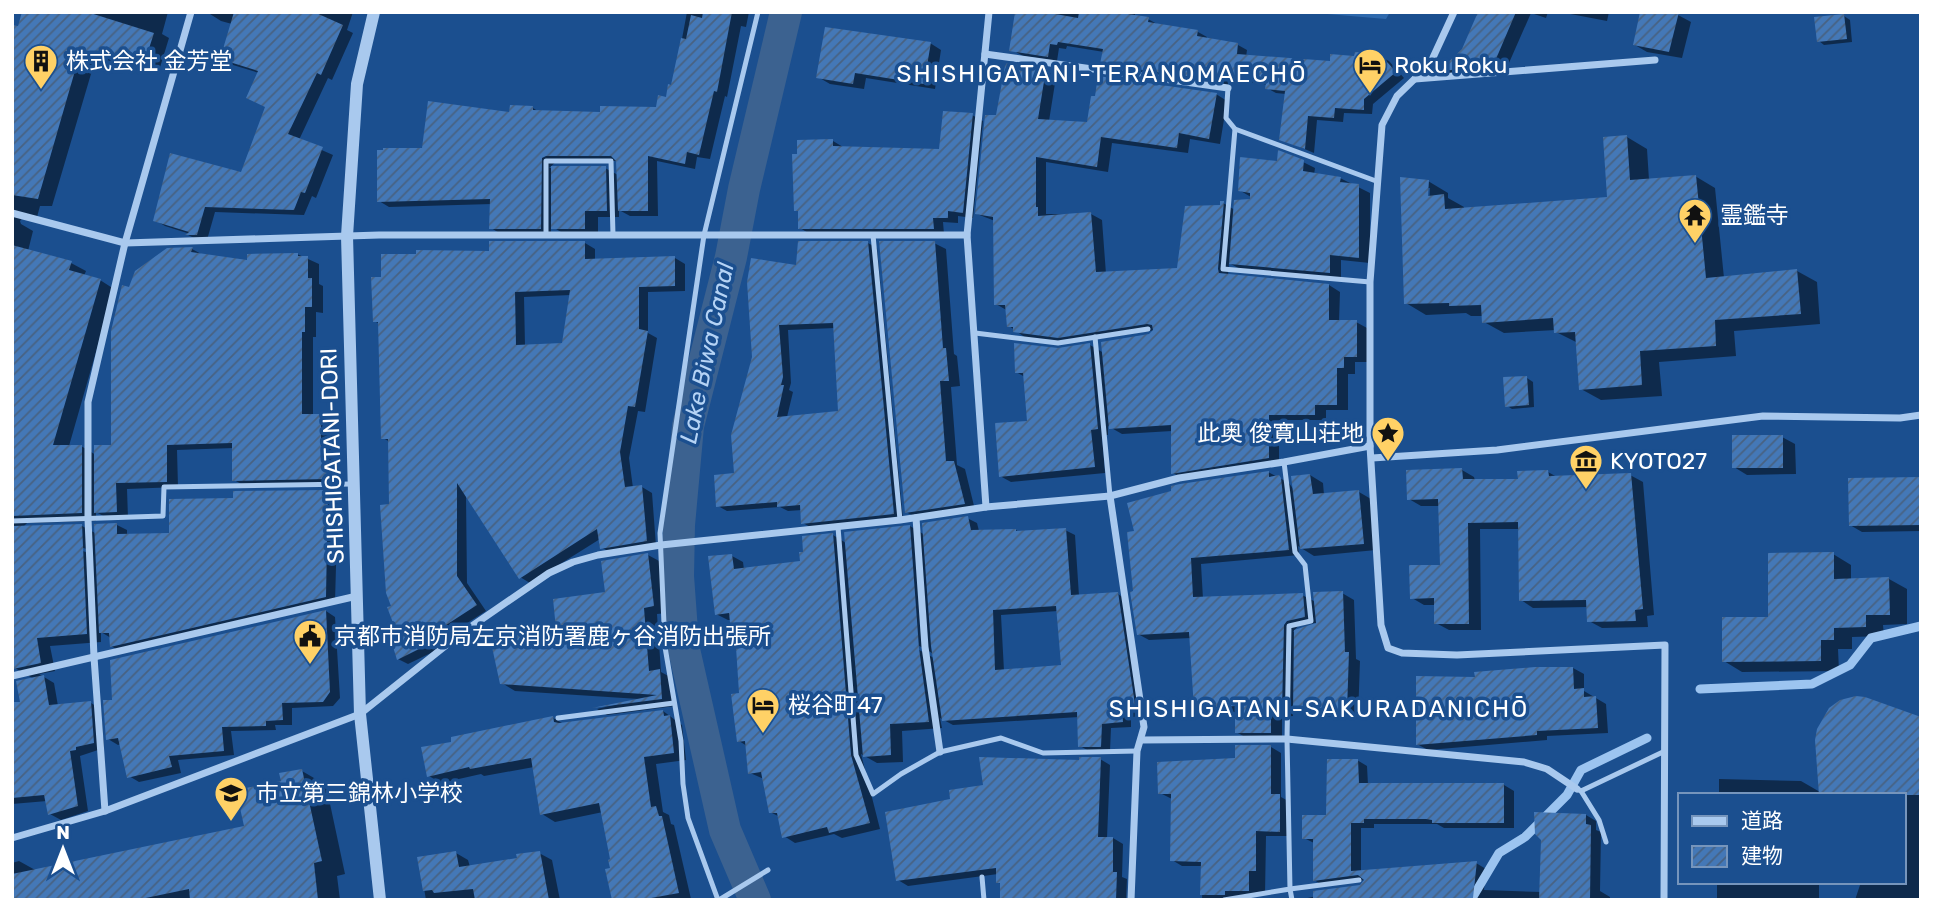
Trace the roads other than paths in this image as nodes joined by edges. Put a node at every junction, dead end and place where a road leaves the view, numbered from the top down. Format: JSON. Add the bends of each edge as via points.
{"nodes":[{"id":1,"x":191,"y":12,"type":"edge"},
{"id":2,"x":374,"y":12,"type":"edge"},
{"id":3,"x":758,"y":12,"type":"edge"},
{"id":4,"x":989,"y":12,"type":"edge"},
{"id":5,"x":1454,"y":12,"type":"edge"},
{"id":6,"x":985,"y":54,"type":"junction"},
{"id":7,"x":1655,"y":60,"type":"dead end"},
{"id":8,"x":1414,"y":79,"type":"junction"},
{"id":9,"x":1228,"y":88,"type":"joint"},
{"id":10,"x":1235,"y":129,"type":"junction"},
{"id":11,"x":1376,"y":181,"type":"junction"},
{"id":12,"x":12,"y":212,"type":"edge"},
{"id":13,"x":546,"y":235,"type":"junction"},
{"id":14,"x":613,"y":235,"type":"junction"},
{"id":15,"x":704,"y":235,"type":"junction"},
{"id":16,"x":873,"y":235,"type":"junction"},
{"id":17,"x":967,"y":235,"type":"junction"},
{"id":18,"x":347,"y":236,"type":"junction"},
{"id":19,"x":125,"y":243,"type":"junction"},
{"id":20,"x":1370,"y":282,"type":"junction"},
{"id":21,"x":1148,"y":330,"type":"dead end"},
{"id":22,"x":975,"y":332,"type":"junction"},
{"id":23,"x":1095,"y":337,"type":"junction"},
{"id":24,"x":1921,"y":415,"type":"edge"},
{"id":25,"x":1370,"y":446,"type":"junction"},
{"id":26,"x":1372,"y":458,"type":"junction"},
{"id":27,"x":1284,"y":462,"type":"junction"},
{"id":28,"x":354,"y":484,"type":"junction"},
{"id":29,"x":1110,"y":496,"type":"junction"},
{"id":30,"x":986,"y":507,"type":"junction"},
{"id":31,"x":916,"y":518,"type":"junction"},
{"id":32,"x":88,"y":519,"type":"junction"},
{"id":33,"x":900,"y":520,"type":"junction"},
{"id":34,"x":12,"y":521,"type":"edge"},
{"id":35,"x":838,"y":527,"type":"junction"},
{"id":36,"x":664,"y":545,"type":"junction"},
{"id":37,"x":357,"y":596,"type":"junction"},
{"id":38,"x":94,"y":657,"type":"junction"},
{"id":39,"x":12,"y":676,"type":"edge"},
{"id":40,"x":674,"y":703,"type":"junction"},
{"id":41,"x":360,"y":714,"type":"junction"},
{"id":42,"x":558,"y":719,"type":"dead end"},
{"id":43,"x":1287,"y":739,"type":"junction"},
{"id":44,"x":1141,"y":740,"type":"junction"},
{"id":45,"x":1138,"y":751,"type":"junction"},
{"id":46,"x":1665,"y":751,"type":"junction"},
{"id":47,"x":940,"y":752,"type":"junction"},
{"id":48,"x":1579,"y":790,"type":"junction"},
{"id":49,"x":104,"y":811,"type":"junction"},
{"id":50,"x":12,"y":838,"type":"edge"},
{"id":51,"x":1606,"y":842,"type":"dead end"},
{"id":52,"x":768,"y":870,"type":"dead end"},
{"id":53,"x":982,"y":877,"type":"dead end"},
{"id":54,"x":1359,"y":880,"type":"dead end"},
{"id":55,"x":1290,"y":888,"type":"junction"},
{"id":56,"x":380,"y":900,"type":"edge"},
{"id":57,"x":719,"y":900,"type":"edge"},
{"id":58,"x":984,"y":900,"type":"edge"},
{"id":59,"x":1131,"y":900,"type":"edge"},
{"id":60,"x":1224,"y":900,"type":"edge"},
{"id":61,"x":1292,"y":900,"type":"edge"},
{"id":62,"x":1664,"y":900,"type":"edge"}],
"edges":[{"from":1,"to":19,"type":"street"},
{"from":2,"to":18,"type":"street","name":"SHISHIGATANI-DORI","via":[[357,84]]},
{"from":3,"to":15,"type":"lane"},
{"from":4,"to":6,"type":"street"},
{"from":5,"to":8,"type":"street","via":[[1430,64]]},
{"from":6,"to":9,"type":"street"},
{"from":6,"to":17,"type":"street"},
{"from":7,"to":8,"type":"street"},
{"from":8,"to":11,"type":"street","via":[[1397,96],[1382,125]]},
{"from":9,"to":10,"type":"lane","via":[[1226,118]]},
{"from":10,"to":11,"type":"lane"},
{"from":10,"to":20,"type":"lane","via":[[1223,269]]},
{"from":11,"to":20,"type":"street"},
{"from":12,"to":19,"type":"street"},
{"from":13,"to":14,"type":"street"},
{"from":13,"to":14,"type":"lane","via":[[546,162],[611,162]]},
{"from":13,"to":18,"type":"street"},
{"from":14,"to":15,"type":"street"},
{"from":15,"to":16,"type":"street"},
{"from":15,"to":36,"type":"lane","via":[[660,533]]},
{"from":16,"to":17,"type":"street"},
{"from":16,"to":33,"type":"lane"},
{"from":17,"to":22,"type":"street"},
{"from":18,"to":19,"type":"street"},
{"from":18,"to":28,"type":"street","name":"SHISHIGATANI-DORI"},
{"from":19,"to":32,"type":"street","via":[[88,402]]},
{"from":20,"to":25,"type":"street"},
{"from":21,"to":23,"type":"lane"},
{"from":22,"to":23,"type":"lane","via":[[1058,343]]},
{"from":22,"to":30,"type":"street"},
{"from":23,"to":29,"type":"lane"},
{"from":24,"to":26,"type":"street","via":[[1763,415],[1497,450]]},
{"from":25,"to":26,"type":"street"},
{"from":25,"to":27,"type":"street"},
{"from":26,"to":46,"type":"street","via":[[1381,625],[1388,648],[1402,653],[1457,655],[1665,645]]},
{"from":27,"to":29,"type":"street","via":[[1179,478]]},
{"from":27,"to":43,"type":"lane","via":[[1295,552],[1305,565],[1311,621],[1290,626]]},
{"from":28,"to":32,"type":"lane","via":[[164,487],[163,516]]},
{"from":28,"to":37,"type":"street","name":"SHISHIGATANI-DORI"},
{"from":29,"to":30,"type":"street"},
{"from":29,"to":44,"type":"street","via":[[1144,727]]},
{"from":30,"to":31,"type":"street"},
{"from":31,"to":33,"type":"street"},
{"from":31,"to":47,"type":"street","via":[[925,647]]},
{"from":32,"to":34,"type":"lane"},
{"from":32,"to":38,"type":"street"},
{"from":33,"to":35,"type":"street"},
{"from":35,"to":36,"type":"street"},
{"from":35,"to":47,"type":"lane","via":[[856,755],[873,794]]},
{"from":36,"to":40,"type":"lane","via":[[665,647]]},
{"from":36,"to":41,"type":"street","via":[[598,555],[549,573],[459,635]]},
{"from":37,"to":38,"type":"street"},
{"from":37,"to":41,"type":"street","name":"SHISHIGATANI-DORI"},
{"from":38,"to":39,"type":"street"},
{"from":38,"to":49,"type":"street"},
{"from":40,"to":42,"type":"lane"},
{"from":40,"to":57,"type":"lane","via":[[688,818]]},
{"from":41,"to":49,"type":"street"},
{"from":41,"to":56,"type":"street","name":"SHISHIGATANI-DORI"},
{"from":43,"to":44,"type":"street"},
{"from":43,"to":48,"type":"street","via":[[1524,762],[1547,769]]},
{"from":43,"to":55,"type":"lane"},
{"from":44,"to":45,"type":"street"},
{"from":45,"to":47,"type":"lane","via":[[1043,753],[1001,738]]},
{"from":45,"to":59,"type":"street"},
{"from":46,"to":48,"type":"lane"},
{"from":46,"to":62,"type":"street"},
{"from":48,"to":51,"type":"lane","via":[[1600,820]]},
{"from":49,"to":50,"type":"street"},
{"from":52,"to":57,"type":"lane"},
{"from":53,"to":58,"type":"lane"},
{"from":54,"to":55,"type":"lane"},
{"from":55,"to":60,"type":"lane"},
{"from":55,"to":61,"type":"lane"}]}
